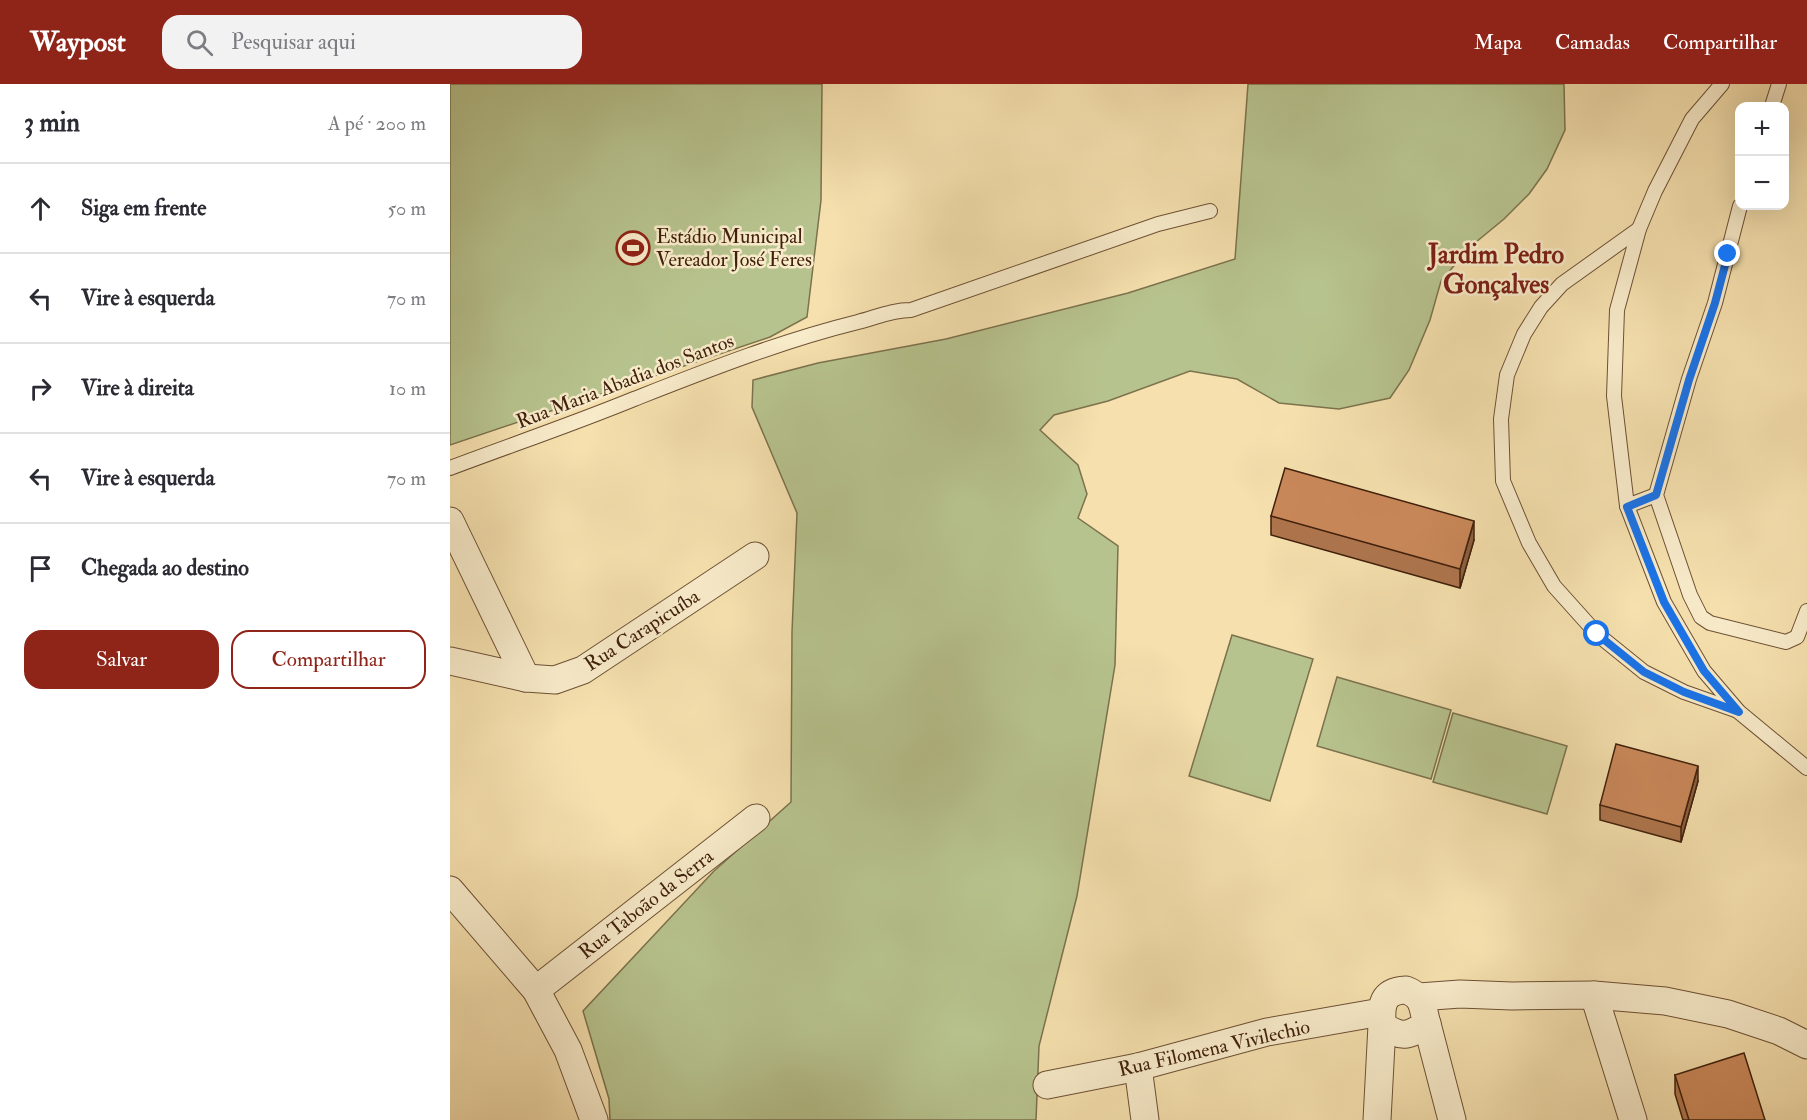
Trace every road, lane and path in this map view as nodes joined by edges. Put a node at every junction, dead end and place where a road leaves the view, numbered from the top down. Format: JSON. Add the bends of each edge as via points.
{"nodes":[{"id":1,"x":1722,"y":84,"type":"edge"},
{"id":2,"x":1779,"y":84,"type":"edge"},
{"id":3,"x":1773,"y":102,"type":"edge"},
{"id":4,"x":1739,"y":210,"type":"edge"},
{"id":5,"x":1210,"y":211,"type":"dead end"},
{"id":6,"x":1639,"y":229,"type":"junction"},
{"id":7,"x":450,"y":468,"type":"edge"},
{"id":8,"x":1656,"y":495,"type":"junction"},
{"id":9,"x":1627,"y":507,"type":"junction"},
{"id":10,"x":450,"y":520,"type":"edge"},
{"id":11,"x":755,"y":556,"type":"dead end"},
{"id":12,"x":1807,"y":611,"type":"edge"},
{"id":13,"x":450,"y":661,"type":"edge"},
{"id":14,"x":526,"y":678,"type":"junction"},
{"id":15,"x":1739,"y":712,"type":"junction"},
{"id":16,"x":1807,"y":768,"type":"edge"},
{"id":17,"x":756,"y":818,"type":"dead end"},
{"id":18,"x":450,"y":890,"type":"edge"},
{"id":19,"x":536,"y":990,"type":"junction"},
{"id":20,"x":1594,"y":995,"type":"junction"},
{"id":21,"x":1419,"y":997,"type":"junction"},
{"id":22,"x":1381,"y":1018,"type":"junction"},
{"id":23,"x":1427,"y":1024,"type":"junction"},
{"id":24,"x":1807,"y":1045,"type":"edge"},
{"id":25,"x":1138,"y":1067,"type":"junction"},
{"id":26,"x":1047,"y":1085,"type":"dead end"},
{"id":27,"x":594,"y":1120,"type":"edge"},
{"id":28,"x":1145,"y":1120,"type":"edge"},
{"id":29,"x":1377,"y":1120,"type":"edge"},
{"id":30,"x":1452,"y":1120,"type":"edge"},
{"id":31,"x":1633,"y":1120,"type":"edge"}],
"edges":[{"from":1,"to":6,"type":"lane","via":[[1692,119]]},
{"from":2,"to":3,"type":"lane"},
{"from":4,"to":8,"type":"lane"},
{"from":5,"to":7,"type":"lane","name":"Rua Maria Abadia dos Santos","via":[[1158,224],[911,310],[895,310],[733,360]]},
{"from":6,"to":9,"type":"lane","via":[[1617,310],[1614,396]]},
{"from":6,"to":15,"type":"lane","via":[[1562,284],[1524,334],[1507,375],[1502,419],[1503,482],[1529,543],[1554,586],[1597,634],[1644,672]]},
{"from":8,"to":9,"type":"lane"},
{"from":8,"to":12,"type":"lane","via":[[1701,617],[1710,623],[1786,642],[1797,637]]},
{"from":9,"to":15,"type":"lane","via":[[1664,602],[1704,671]]},
{"from":10,"to":14,"type":"street"},
{"from":11,"to":14,"type":"street","name":"Rua Carapicuíba","via":[[583,670],[555,680]]},
{"from":13,"to":14,"type":"street","name":"Rua Carapicuíba"},
{"from":15,"to":16,"type":"lane"},
{"from":17,"to":19,"type":"street","name":"Rua Taboão da Serra"},
{"from":18,"to":19,"type":"street"},
{"from":19,"to":27,"type":"street","via":[[568,1050]]},
{"from":20,"to":21,"type":"street"},
{"from":20,"to":24,"type":"street","via":[[1665,1001],[1728,1014]]},
{"from":20,"to":31,"type":"street"},
{"from":21,"to":22,"type":"street","via":[[1406,990],[1392,993],[1386,998]]},
{"from":21,"to":23,"type":"street","via":[[1424,1003]]},
{"from":22,"to":23,"type":"street","via":[[1396,1034],[1412,1034]]},
{"from":22,"to":25,"type":"street","name":"Rua Filomena Vivilechio","via":[[1267,1032]]},
{"from":22,"to":29,"type":"street"},
{"from":23,"to":30,"type":"street"},
{"from":25,"to":26,"type":"street","name":"Rua Filomena Vivilechio"},
{"from":25,"to":28,"type":"street"}]}
